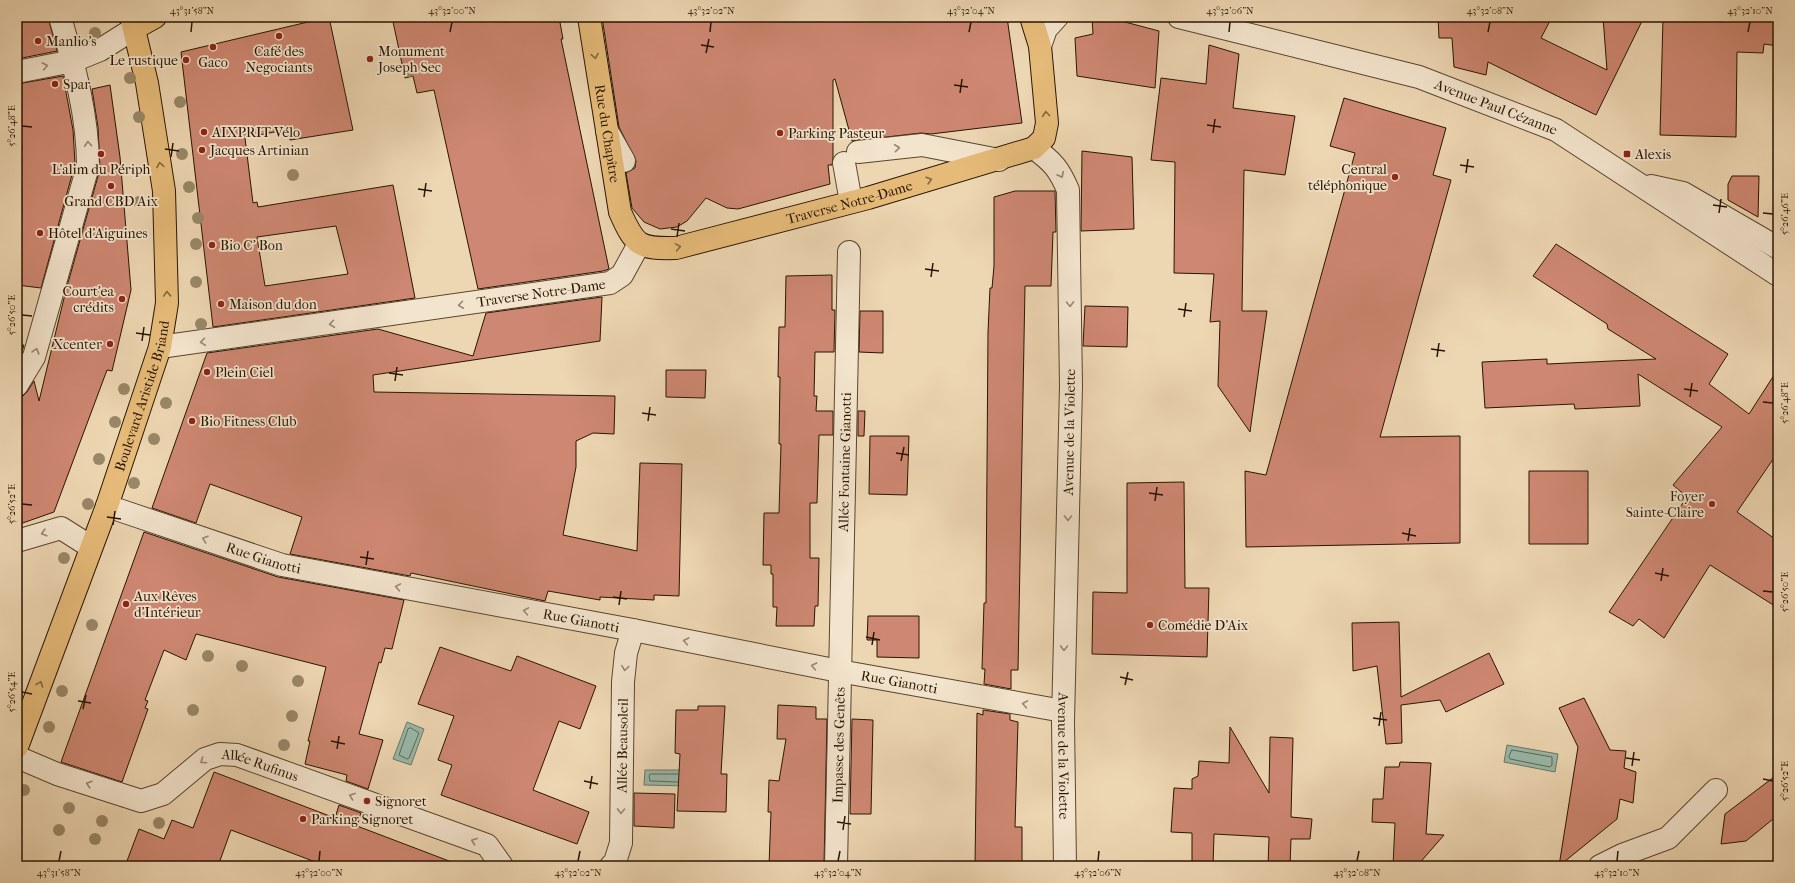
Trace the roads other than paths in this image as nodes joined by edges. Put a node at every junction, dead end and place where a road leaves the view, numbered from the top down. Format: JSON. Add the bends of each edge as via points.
{"nodes":[{"id":1,"x":60,"y":17,"type":"edge"},
{"id":2,"x":155,"y":17,"type":"edge"},
{"id":3,"x":589,"y":17,"type":"edge"},
{"id":4,"x":1031,"y":17,"type":"edge"},
{"id":5,"x":1057,"y":17,"type":"edge"},
{"id":6,"x":1179,"y":17,"type":"edge"},
{"id":7,"x":133,"y":22,"type":"edge"},
{"id":8,"x":1040,"y":46,"type":"junction"},
{"id":9,"x":73,"y":61,"type":"junction"},
{"id":10,"x":17,"y":72,"type":"edge"},
{"id":11,"x":607,"y":130,"type":"junction"},
{"id":12,"x":1034,"y":148,"type":"junction"},
{"id":13,"x":999,"y":160,"type":"junction"},
{"id":14,"x":624,"y":161,"type":"dead end"},
{"id":15,"x":1638,"y":183,"type":"junction"},
{"id":16,"x":851,"y":202,"type":"junction"},
{"id":17,"x":639,"y":244,"type":"junction"},
{"id":18,"x":1778,"y":248,"type":"edge"},
{"id":19,"x":849,"y":252,"type":"dead end"},
{"id":20,"x":1778,"y":275,"type":"edge"},
{"id":21,"x":160,"y":348,"type":"junction"},
{"id":22,"x":17,"y":385,"type":"edge"},
{"id":23,"x":107,"y":506,"type":"junction"},
{"id":24,"x":17,"y":541,"type":"edge"},
{"id":25,"x":91,"y":547,"type":"junction"},
{"id":26,"x":633,"y":630,"type":"junction"},
{"id":27,"x":839,"y":671,"type":"junction"},
{"id":28,"x":1063,"y":711,"type":"junction"},
{"id":29,"x":17,"y":747,"type":"edge"},
{"id":30,"x":17,"y":756,"type":"edge"},
{"id":31,"x":1716,"y":790,"type":"dead end"},
{"id":32,"x":614,"y":865,"type":"edge"},
{"id":33,"x":502,"y":866,"type":"edge"},
{"id":34,"x":836,"y":866,"type":"edge"},
{"id":35,"x":1065,"y":866,"type":"edge"},
{"id":36,"x":1600,"y":866,"type":"edge"}],
"edges":[{"from":1,"to":9,"type":"street"},
{"from":2,"to":7,"type":"main road"},
{"from":3,"to":11,"type":"main road","name":"Rue du Chapître","one_way":true},
{"from":4,"to":8,"type":"main road"},
{"from":5,"to":8,"type":"street","via":[[1046,29]]},
{"from":6,"to":15,"type":"street","name":"Avenue Paul Cézanne","via":[[1419,77],[1556,130]]},
{"from":7,"to":9,"type":"street","via":[[100,50]]},
{"from":21,"to":7,"type":"main road","name":"Boulevard Aristide Briand","one_way":true,"via":[[167,303],[164,191],[147,83]]},
{"from":12,"to":8,"type":"main road","one_way":true,"via":[[1044,138],[1047,123]]},
{"from":10,"to":9,"type":"street","one_way":true},
{"from":22,"to":9,"type":"street","one_way":true,"via":[[34,357],[88,166],[88,142]]},
{"from":11,"to":14,"type":"street"},
{"from":11,"to":17,"type":"main road","name":"Rue du Chapître","via":[[620,212],[629,233]]},
{"from":12,"to":13,"type":"main road","name":"Traverse Notre-Dame"},
{"from":12,"to":28,"type":"street","name":"Avenue de la Violette","one_way":true,"via":[[1051,160],[1059,170],[1068,190],[1071,386]]},
{"from":16,"to":13,"type":"main road","name":"Traverse Notre-Dame","one_way":true},
{"from":16,"to":13,"type":"street","one_way":true,"via":[[851,158],[922,145]]},
{"from":15,"to":18,"type":"street","via":[[1683,193]]},
{"from":15,"to":20,"type":"street","name":"Avenue Paul Cézanne"},
{"from":17,"to":16,"type":"main road","name":"Traverse Notre-Dame","one_way":true,"via":[[654,248],[676,248]]},
{"from":17,"to":21,"type":"street","name":"Traverse Notre-Dame","one_way":true,"via":[[622,275],[610,283]]},
{"from":19,"to":27,"type":"street","name":"Allée Fontaine Gianotti"},
{"from":21,"to":23,"type":"main road","name":"Boulevard Aristide Briand"},
{"from":23,"to":25,"type":"main road","name":"Boulevard Aristide Briand"},
{"from":26,"to":23,"type":"street","name":"Rue Gianotti","one_way":true,"via":[[282,565]]},
{"from":25,"to":24,"type":"street","one_way":true,"via":[[61,528]]},
{"from":29,"to":25,"type":"main road","name":"Boulevard Aristide Briand","one_way":true},
{"from":27,"to":26,"type":"street","name":"Rue Gianotti","one_way":true},
{"from":26,"to":32,"type":"street","name":"Allée Beausoleil","one_way":true,"via":[[626,653],[623,682],[621,843]]},
{"from":28,"to":27,"type":"street","name":"Rue Gianotti","one_way":true},
{"from":27,"to":34,"type":"street","name":"Impasse des Genêts"},
{"from":28,"to":35,"type":"street","name":"Avenue de la Violette"},
{"from":33,"to":30,"type":"street","name":"Allée Rufinus","one_way":true,"via":[[487,845],[237,755],[220,754],[205,759],[163,794],[141,801],[57,774]]},
{"from":31,"to":36,"type":"street","via":[[1668,838]]}]}
